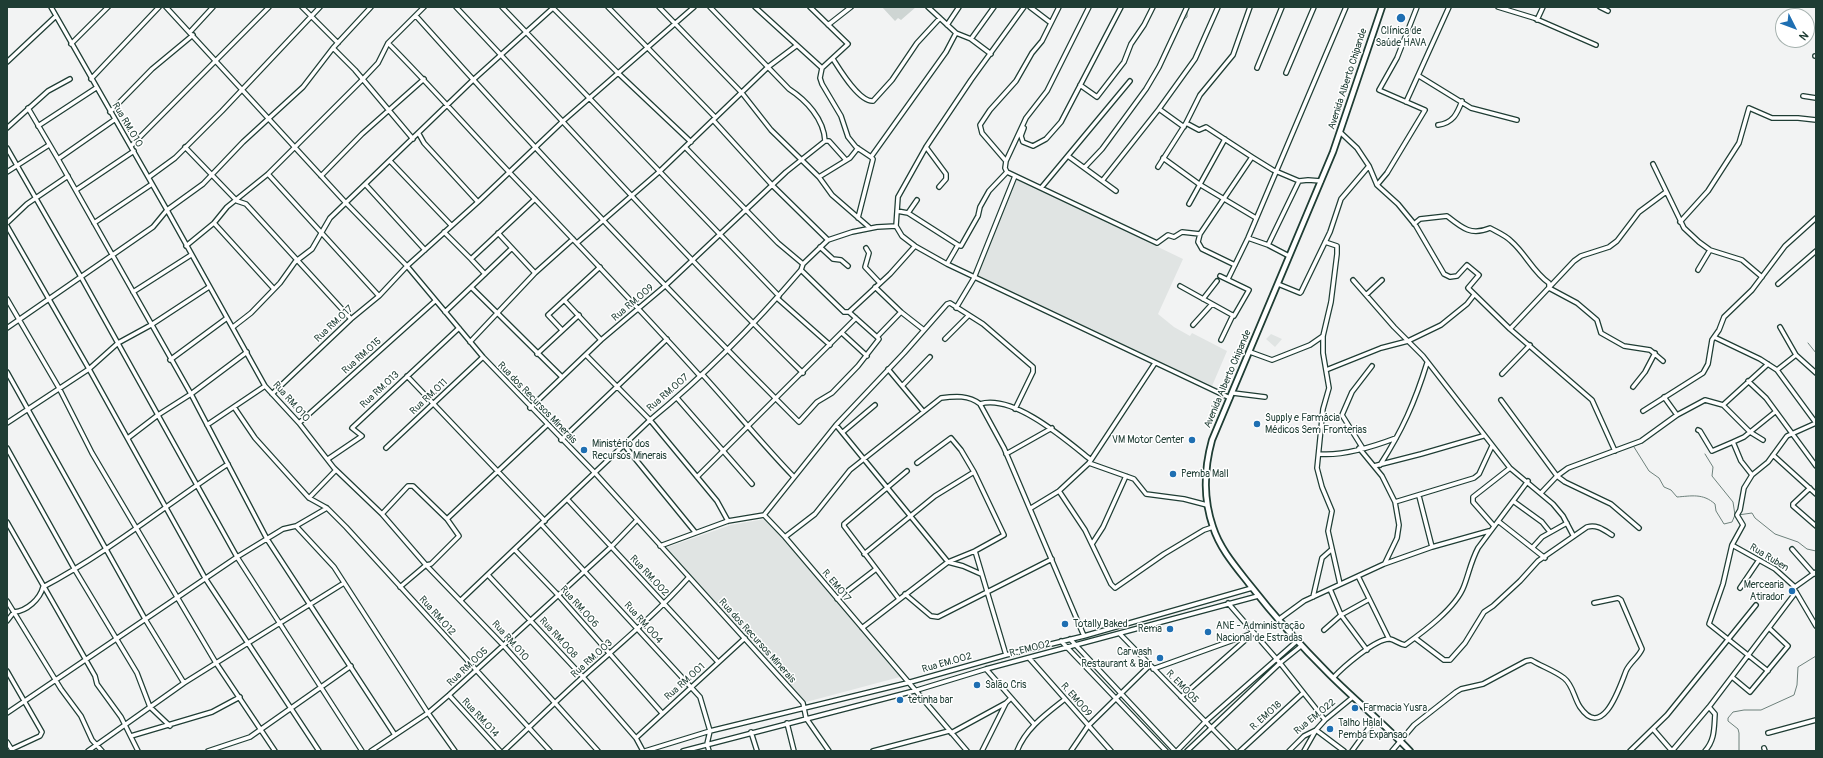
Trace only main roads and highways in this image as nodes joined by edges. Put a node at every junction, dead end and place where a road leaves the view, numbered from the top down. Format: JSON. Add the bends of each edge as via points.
{"nodes":[{"id":1,"x":1382,"y":7,"type":"edge"},
{"id":2,"x":1410,"y":751,"type":"edge"}],
"edges":[{"from":1,"to":2,"type":"main road","name":"Avenida Alberto Chipande","via":[[1340,132],[1212,440],[1205,472],[1207,505],[1213,527],[1228,555],[1252,588],[1301,646]]}]}
